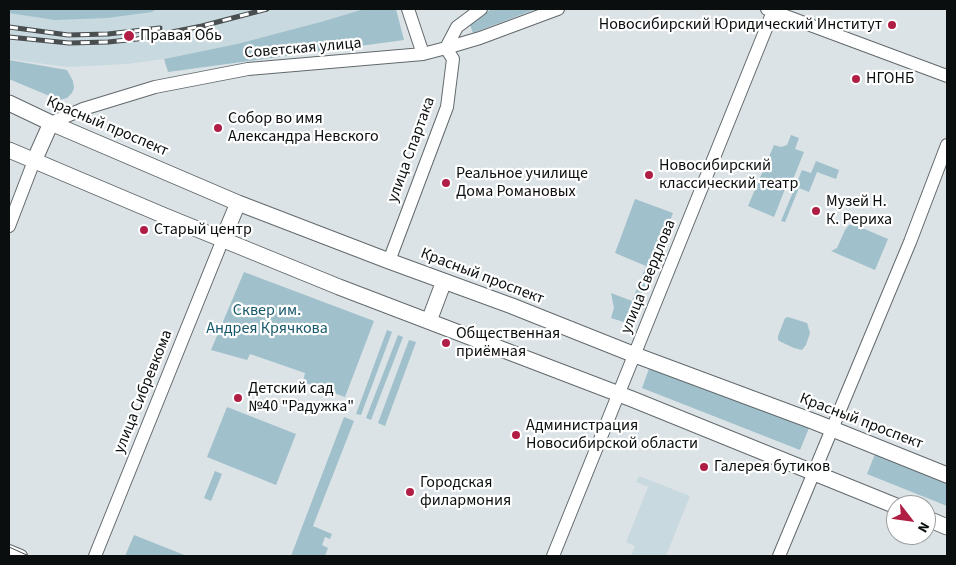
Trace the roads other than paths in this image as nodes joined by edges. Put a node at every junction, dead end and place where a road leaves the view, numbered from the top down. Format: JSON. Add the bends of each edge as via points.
{"nodes":[{"id":1,"x":408,"y":9,"type":"edge"},
{"id":2,"x":481,"y":9,"type":"edge"},
{"id":3,"x":558,"y":9,"type":"edge"},
{"id":4,"x":771,"y":9,"type":"edge"},
{"id":5,"x":446,"y":48,"type":"junction"},
{"id":6,"x":423,"y":54,"type":"junction"},
{"id":7,"x":947,"y":76,"type":"edge"},
{"id":8,"x":9,"y":103,"type":"edge"},
{"id":9,"x":51,"y":122,"type":"junction"},
{"id":10,"x":947,"y":145,"type":"edge"},
{"id":11,"x":9,"y":150,"type":"edge"},
{"id":12,"x":34,"y":161,"type":"junction"},
{"id":13,"x":238,"y":203,"type":"junction"},
{"id":14,"x":9,"y":226,"type":"edge"},
{"id":15,"x":223,"y":239,"type":"junction"},
{"id":16,"x":389,"y":261,"type":"junction"},
{"id":17,"x":444,"y":281,"type":"junction"},
{"id":18,"x":429,"y":321,"type":"junction"},
{"id":19,"x":635,"y":356,"type":"junction"},
{"id":20,"x":619,"y":394,"type":"junction"},
{"id":21,"x":832,"y":429,"type":"junction"},
{"id":22,"x":815,"y":473,"type":"junction"},
{"id":23,"x":947,"y":475,"type":"edge"},
{"id":24,"x":886,"y":502,"type":"edge"},
{"id":25,"x":9,"y":551,"type":"edge"},
{"id":26,"x":21,"y":556,"type":"edge"},
{"id":27,"x":95,"y":556,"type":"edge"},
{"id":28,"x":553,"y":556,"type":"edge"},
{"id":29,"x":779,"y":556,"type":"edge"}],
"edges":[{"from":1,"to":6,"type":"street"},
{"from":2,"to":5,"type":"street","via":[[457,27]]},
{"from":3,"to":5,"type":"street","name":"Советская улица"},
{"from":4,"to":7,"type":"street"},
{"from":4,"to":19,"type":"street","name":"улица Свердлова"},
{"from":5,"to":6,"type":"street","name":"Советская улица"},
{"from":5,"to":16,"type":"street","name":"улица Спартака","via":[[452,59],[447,107]]},
{"from":6,"to":9,"type":"street","name":"Советская улица","via":[[248,69],[155,87]]},
{"from":8,"to":9,"type":"main road","name":"Красный проспект"},
{"from":9,"to":12,"type":"main road"},
{"from":9,"to":13,"type":"main road","name":"Красный проспект"},
{"from":10,"to":21,"type":"street"},
{"from":11,"to":12,"type":"main road"},
{"from":12,"to":14,"type":"street"},
{"from":12,"to":15,"type":"main road"},
{"from":13,"to":15,"type":"main road"},
{"from":13,"to":16,"type":"main road","name":"Красный проспект"},
{"from":15,"to":18,"type":"main road"},
{"from":15,"to":27,"type":"street","name":"улица Сибревкома"},
{"from":16,"to":17,"type":"main road","name":"Красный проспект"},
{"from":17,"to":18,"type":"main road"},
{"from":17,"to":19,"type":"main road","name":"Красный проспект"},
{"from":18,"to":20,"type":"main road"},
{"from":19,"to":20,"type":"street","name":"улица Свердлова"},
{"from":19,"to":21,"type":"main road","name":"Красный проспект"},
{"from":20,"to":22,"type":"main road"},
{"from":20,"to":28,"type":"street","name":"улица Свердлова"},
{"from":21,"to":22,"type":"street"},
{"from":21,"to":23,"type":"main road","name":"Красный проспект"},
{"from":22,"to":24,"type":"main road"},
{"from":22,"to":29,"type":"street"},
{"from":25,"to":26,"type":"street"}]}
